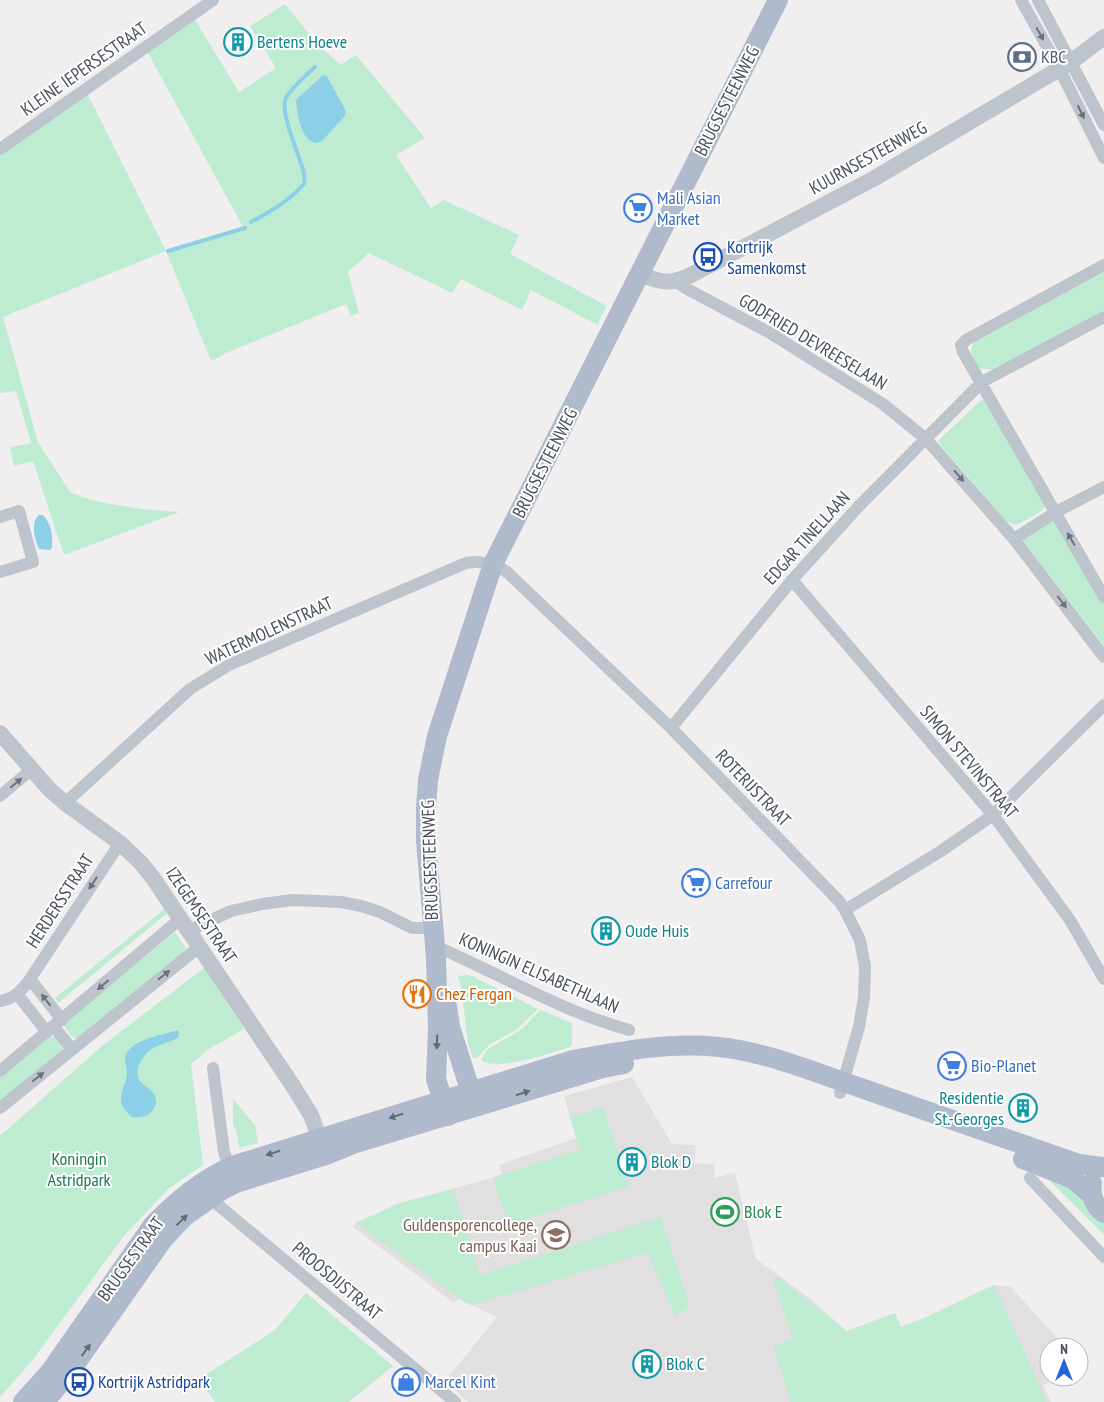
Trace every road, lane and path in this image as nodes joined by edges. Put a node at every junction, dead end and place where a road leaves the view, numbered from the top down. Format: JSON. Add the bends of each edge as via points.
{"nodes":[{"id":1,"x":213,"y":0,"type":"edge"},
{"id":2,"x":778,"y":0,"type":"edge"},
{"id":3,"x":1021,"y":0,"type":"edge"},
{"id":4,"x":1038,"y":0,"type":"edge"},
{"id":5,"x":1104,"y":37,"type":"edge"},
{"id":6,"x":1065,"y":65,"type":"junction"},
{"id":7,"x":1104,"y":125,"type":"edge"},
{"id":8,"x":0,"y":149,"type":"edge"},
{"id":9,"x":1104,"y":158,"type":"edge"},
{"id":10,"x":1104,"y":265,"type":"edge"},
{"id":11,"x":641,"y":274,"type":"junction"},
{"id":12,"x":677,"y":282,"type":"junction"},
{"id":13,"x":1104,"y":317,"type":"edge"},
{"id":14,"x":982,"y":382,"type":"junction"},
{"id":15,"x":926,"y":439,"type":"junction"},
{"id":16,"x":1104,"y":487,"type":"edge"},
{"id":17,"x":1056,"y":512,"type":"junction"},
{"id":18,"x":0,"y":517,"type":"edge"},
{"id":19,"x":1014,"y":539,"type":"junction"},
{"id":20,"x":493,"y":564,"type":"junction"},
{"id":21,"x":0,"y":572,"type":"edge"},
{"id":22,"x":792,"y":580,"type":"junction"},
{"id":23,"x":1104,"y":597,"type":"edge"},
{"id":24,"x":1104,"y":657,"type":"edge"},
{"id":25,"x":1104,"y":705,"type":"edge"},
{"id":26,"x":671,"y":728,"type":"junction"},
{"id":27,"x":0,"y":733,"type":"edge"},
{"id":28,"x":32,"y":769,"type":"junction"},
{"id":29,"x":0,"y":796,"type":"edge"},
{"id":30,"x":65,"y":803,"type":"junction"},
{"id":31,"x":993,"y":815,"type":"junction"},
{"id":32,"x":120,"y":843,"type":"junction"},
{"id":33,"x":845,"y":910,"type":"junction"},
{"id":34,"x":184,"y":925,"type":"junction"},
{"id":35,"x":434,"y":944,"type":"junction"},
{"id":36,"x":199,"y":947,"type":"junction"},
{"id":37,"x":30,"y":979,"type":"junction"},
{"id":38,"x":1104,"y":980,"type":"edge"},
{"id":39,"x":16,"y":994,"type":"junction"},
{"id":40,"x":0,"y":1001,"type":"edge"},
{"id":41,"x":54,"y":1026,"type":"junction"},
{"id":42,"x":629,"y":1030,"type":"dead end"},
{"id":43,"x":72,"y":1048,"type":"junction"},
{"id":44,"x":213,"y":1068,"type":"dead end"},
{"id":45,"x":0,"y":1072,"type":"edge"},
{"id":46,"x":842,"y":1088,"type":"junction"},
{"id":47,"x":473,"y":1100,"type":"junction"},
{"id":48,"x":0,"y":1108,"type":"edge"},
{"id":49,"x":445,"y":1108,"type":"junction"},
{"id":50,"x":322,"y":1147,"type":"junction"},
{"id":51,"x":1103,"y":1166,"type":"edge"},
{"id":52,"x":233,"y":1175,"type":"junction"},
{"id":53,"x":1030,"y":1178,"type":"dead end"},
{"id":54,"x":210,"y":1188,"type":"junction"},
{"id":55,"x":1092,"y":1195,"type":"junction"},
{"id":56,"x":1104,"y":1213,"type":"edge"},
{"id":57,"x":1104,"y":1257,"type":"edge"},
{"id":58,"x":23,"y":1402,"type":"edge"},
{"id":59,"x":45,"y":1402,"type":"edge"},
{"id":60,"x":455,"y":1402,"type":"edge"}],
"edges":[{"from":1,"to":8,"type":"street","name":"KLEINE IEPERSESTRAAT"},
{"from":2,"to":11,"type":"main road","name":"BRUGSESTEENWEG"},
{"from":3,"to":6,"type":"street","one_way":true},
{"from":4,"to":6,"type":"street"},
{"from":5,"to":6,"type":"street","name":"KUURNSESTEENWEG"},
{"from":6,"to":7,"type":"street"},
{"from":6,"to":9,"type":"street","one_way":true},
{"from":6,"to":12,"type":"street","name":"KUURNSESTEENWEG","via":[[875,178]]},
{"from":10,"to":14,"type":"street","via":[[966,340],[961,345],[963,352]]},
{"from":11,"to":12,"type":"street","via":[[660,281]]},
{"from":11,"to":20,"type":"main road","name":"BRUGSESTEENWEG"},
{"from":12,"to":15,"type":"street","name":"GODFRIED DEVREESELAAN","via":[[778,338],[883,404]]},
{"from":13,"to":14,"type":"street","name":"EDGAR TINELLAAN"},
{"from":14,"to":15,"type":"street","name":"EDGAR TINELLAAN"},
{"from":14,"to":17,"type":"street"},
{"from":15,"to":19,"type":"street","name":"GODFRIED DEVREESELAAN","one_way":true},
{"from":15,"to":22,"type":"street","name":"EDGAR TINELLAAN"},
{"from":16,"to":17,"type":"street"},
{"from":17,"to":19,"type":"street"},
{"from":23,"to":17,"type":"street","one_way":true},
{"from":18,"to":21,"type":"street","via":[[25,510],[39,562]]},
{"from":19,"to":24,"type":"street","name":"GODFRIED DEVREESELAAN","one_way":true},
{"from":20,"to":26,"type":"street","name":"ROTERIJSTRAAT","via":[[508,573]]},
{"from":20,"to":30,"type":"street","name":"WATERMOLENSTRAAT","via":[[466,563],[229,665],[190,689]]},
{"from":20,"to":35,"type":"main road","name":"BRUGSESTEENWEG","via":[[446,704],[428,780],[426,842]]},
{"from":22,"to":26,"type":"street","name":"EDGAR TINELLAAN"},
{"from":22,"to":31,"type":"street","name":"SIMON STEVINSTRAAT"},
{"from":25,"to":31,"type":"street"},
{"from":26,"to":33,"type":"street","name":"ROTERIJSTRAAT"},
{"from":27,"to":28,"type":"street","name":"IZEGEMSESTRAAT"},
{"from":29,"to":28,"type":"street","one_way":true},
{"from":28,"to":30,"type":"street","name":"IZEGEMSESTRAAT"},
{"from":30,"to":32,"type":"street","name":"IZEGEMSESTRAAT"},
{"from":31,"to":33,"type":"street"},
{"from":31,"to":38,"type":"street","name":"SIMON STEVINSTRAAT","via":[[1070,920]]},
{"from":32,"to":34,"type":"street","name":"IZEGEMSESTRAAT","via":[[153,878]]},
{"from":32,"to":37,"type":"street","name":"HERDERSSTRAAT","one_way":true},
{"from":33,"to":46,"type":"street","name":"ROTERIJSTRAAT","via":[[860,940],[865,967],[859,1027]]},
{"from":34,"to":35,"type":"street","name":"KONINGIN ELISABETHLAAN","via":[[262,904],[293,900],[341,902],[380,912],[412,928]]},
{"from":34,"to":36,"type":"street","name":"IZEGEMSESTRAAT"},
{"from":34,"to":41,"type":"street","name":"KONINGIN ELISABETHLAAN","one_way":true},
{"from":35,"to":42,"type":"street","name":"KONINGIN ELISABETHLAAN","via":[[552,1001]]},
{"from":35,"to":47,"type":"main road","name":"BRUGSESTEENWEG","via":[[443,974],[450,1028]]},
{"from":35,"to":49,"type":"main road","name":"BRUGSESTEENWEG","one_way":true,"via":[[438,1028],[436,1080]]},
{"from":43,"to":36,"type":"street","one_way":true},
{"from":36,"to":50,"type":"street","name":"IZEGEMSESTRAAT","via":[[311,1115]]},
{"from":37,"to":39,"type":"street","name":"HERDERSSTRAAT"},
{"from":41,"to":37,"type":"street","one_way":true},
{"from":39,"to":40,"type":"street","name":"HERDERSSTRAAT"},
{"from":39,"to":41,"type":"street"},
{"from":41,"to":43,"type":"street"},
{"from":41,"to":45,"type":"street","name":"KONINGIN ELISABETHLAAN"},
{"from":48,"to":43,"type":"street","one_way":true},
{"from":44,"to":52,"type":"street","via":[[224,1152]]},
{"from":46,"to":47,"type":"main road","name":"BRUGSESTRAAT","via":[[746,1052],[701,1046],[662,1046],[573,1060]]},
{"from":46,"to":51,"type":"main road","via":[[1078,1164]]},
{"from":46,"to":55,"type":"main road","via":[[1044,1166],[1073,1179]]},
{"from":47,"to":49,"type":"main road","name":"BRUGSESTRAAT"},
{"from":49,"to":50,"type":"main road","name":"BRUGSESTRAAT"},
{"from":50,"to":52,"type":"main road","name":"BRUGSESTRAAT","via":[[286,1166]]},
{"from":51,"to":55,"type":"main road","via":[[1093,1179]]},
{"from":52,"to":54,"type":"main road","name":"BRUGSESTRAAT"},
{"from":53,"to":57,"type":"street"},
{"from":54,"to":58,"type":"main road","name":"BRUGSESTRAAT","via":[[169,1208],[153,1225],[50,1372]]},
{"from":59,"to":54,"type":"main road","name":"BRUGSESTRAAT","one_way":true,"via":[[164,1238]]},
{"from":54,"to":60,"type":"street","name":"PROOSDIJSTRAAT","via":[[218,1205]]},
{"from":55,"to":56,"type":"main road"}]}
